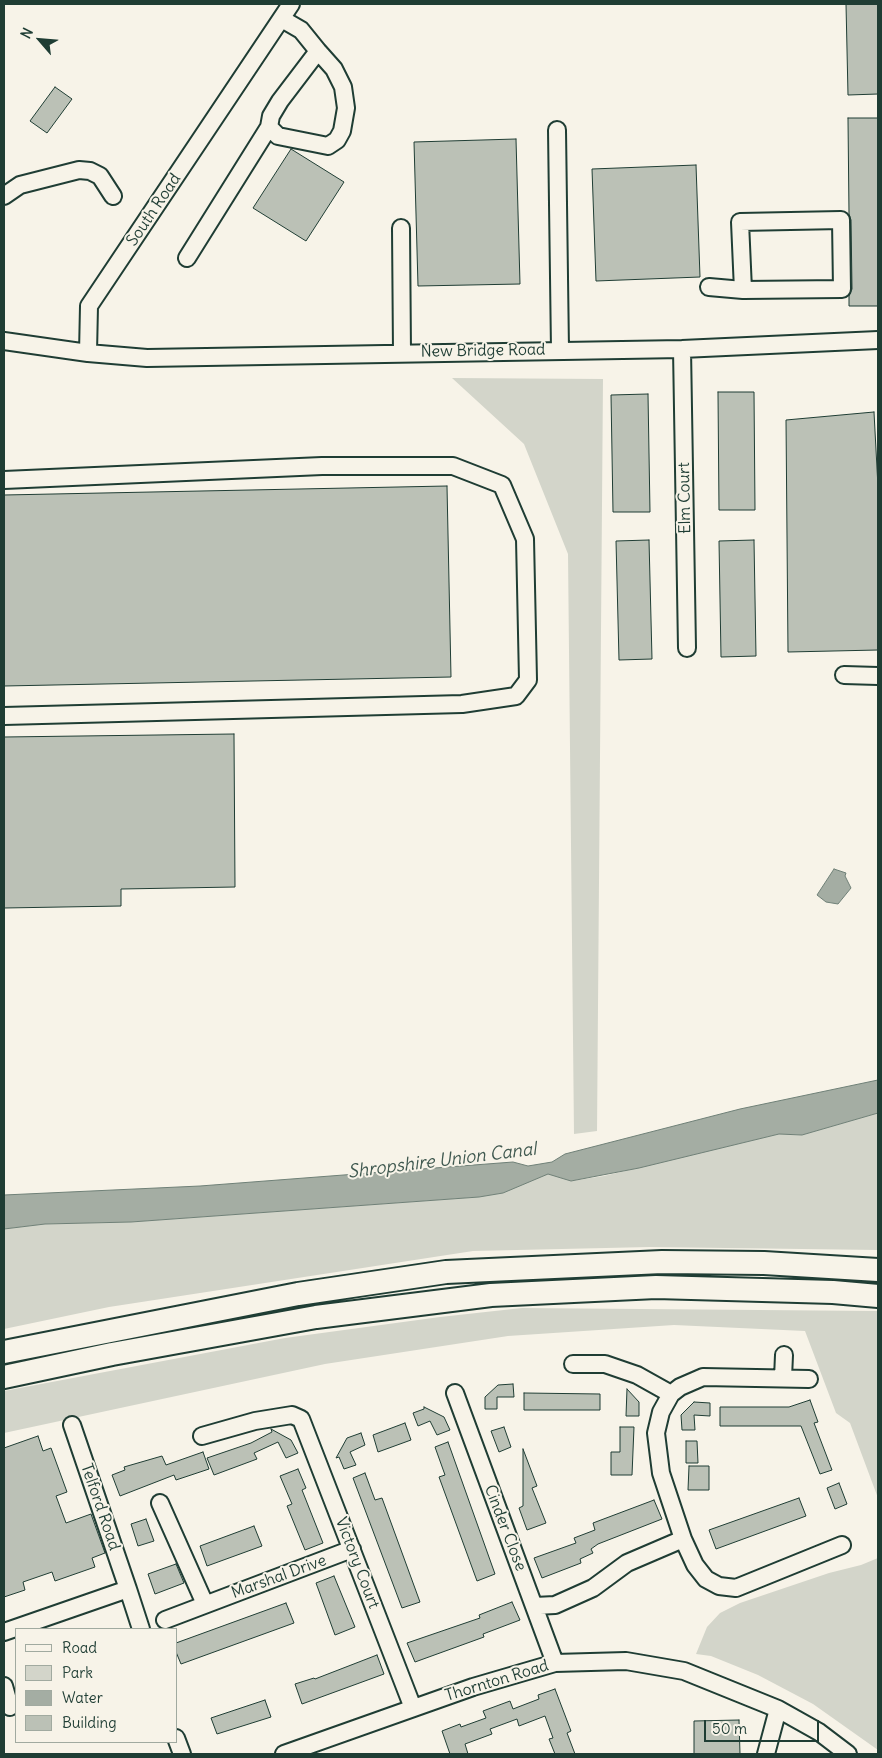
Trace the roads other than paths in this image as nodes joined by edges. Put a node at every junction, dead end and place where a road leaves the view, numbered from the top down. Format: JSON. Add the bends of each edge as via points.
{"nodes":[{"id":1,"x":291,"y":4,"type":"edge"},
{"id":2,"x":282,"y":19,"type":"junction"},
{"id":3,"x":318,"y":50,"type":"junction"},
{"id":4,"x":269,"y":127,"type":"junction"},
{"id":5,"x":557,"y":130,"type":"dead end"},
{"id":6,"x":4,"y":196,"type":"edge"},
{"id":7,"x":113,"y":196,"type":"dead end"},
{"id":8,"x":401,"y":228,"type":"dead end"},
{"id":9,"x":187,"y":258,"type":"dead end"},
{"id":10,"x":709,"y":287,"type":"dead end"},
{"id":11,"x":743,"y":290,"type":"junction"},
{"id":12,"x":878,"y":340,"type":"edge"},
{"id":13,"x":4,"y":341,"type":"edge"},
{"id":14,"x":682,"y":349,"type":"junction"},
{"id":15,"x":560,"y":350,"type":"junction"},
{"id":16,"x":88,"y":353,"type":"junction"},
{"id":17,"x":402,"y":353,"type":"junction"},
{"id":18,"x":4,"y":480,"type":"edge"},
{"id":19,"x":687,"y":648,"type":"dead end"},
{"id":20,"x":844,"y":675,"type":"dead end"},
{"id":21,"x":878,"y":676,"type":"edge"},
{"id":22,"x":4,"y":716,"type":"edge"},
{"id":23,"x":878,"y":1270,"type":"edge"},
{"id":24,"x":878,"y":1296,"type":"edge"},
{"id":25,"x":4,"y":1352,"type":"edge"},
{"id":26,"x":784,"y":1354,"type":"dead end"},
{"id":27,"x":573,"y":1364,"type":"dead end"},
{"id":28,"x":4,"y":1377,"type":"edge"},
{"id":29,"x":783,"y":1378,"type":"junction"},
{"id":30,"x":808,"y":1379,"type":"dead end"},
{"id":31,"x":455,"y":1393,"type":"dead end"},
{"id":32,"x":671,"y":1394,"type":"junction"},
{"id":33,"x":72,"y":1425,"type":"dead end"},
{"id":34,"x":202,"y":1436,"type":"dead end"},
{"id":35,"x":160,"y":1503,"type":"dead end"},
{"id":36,"x":683,"y":1539,"type":"junction"},
{"id":37,"x":842,"y":1545,"type":"dead end"},
{"id":38,"x":352,"y":1549,"type":"junction"},
{"id":39,"x":128,"y":1589,"type":"junction"},
{"id":40,"x":206,"y":1604,"type":"junction"},
{"id":41,"x":535,"y":1606,"type":"junction"},
{"id":42,"x":165,"y":1620,"type":"dead end"},
{"id":43,"x":16,"y":1628,"type":"edge"},
{"id":44,"x":141,"y":1628,"type":"edge"},
{"id":45,"x":555,"y":1663,"type":"junction"},
{"id":46,"x":4,"y":1686,"type":"edge"},
{"id":47,"x":10,"y":1707,"type":"dead end"},
{"id":48,"x":413,"y":1708,"type":"junction"},
{"id":49,"x":778,"y":1709,"type":"junction"},
{"id":50,"x":284,"y":1754,"type":"edge"},
{"id":51,"x":766,"y":1754,"type":"edge"},
{"id":52,"x":848,"y":1754,"type":"edge"}],
"edges":[{"from":1,"to":2,"type":"street","name":"South Road"},
{"from":2,"to":3,"type":"street","via":[[301,30]]},
{"from":2,"to":16,"type":"street","name":"South Road","via":[[90,306]]},
{"from":3,"to":4,"type":"street","via":[[280,101]]},
{"from":3,"to":4,"type":"street","via":[[334,69],[343,87],[346,108],[337,140],[328,146],[307,143],[278,136]]},
{"from":4,"to":9,"type":"street"},
{"from":5,"to":15,"type":"street"},
{"from":6,"to":7,"type":"street","via":[[20,185],[79,170],[100,176]]},
{"from":8,"to":17,"type":"street"},
{"from":10,"to":11,"type":"street"},
{"from":11,"to":11,"type":"street","via":[[740,222],[841,220],[842,288]]},
{"from":12,"to":14,"type":"street","name":"New Bridge Road"},
{"from":13,"to":16,"type":"street"},
{"from":14,"to":15,"type":"street","name":"New Bridge Road"},
{"from":14,"to":19,"type":"street","name":"Elm Court"},
{"from":15,"to":17,"type":"street","name":"New Bridge Road"},
{"from":16,"to":17,"type":"street","name":"New Bridge Road","via":[[147,358]]},
{"from":18,"to":22,"type":"street","via":[[322,466],[453,466],[502,485],[525,538],[528,680],[516,696],[462,704]]},
{"from":20,"to":21,"type":"street"},
{"from":23,"to":25,"type":"highway","via":[[764,1263],[662,1262],[446,1272],[298,1294]]},
{"from":24,"to":28,"type":"highway","via":[[656,1287],[491,1295],[307,1318]]},
{"from":26,"to":29,"type":"street"},
{"from":27,"to":32,"type":"street","via":[[605,1364],[637,1375]]},
{"from":29,"to":30,"type":"street"},
{"from":29,"to":32,"type":"street","via":[[702,1377],[680,1386]]},
{"from":31,"to":41,"type":"street","name":"Cinder Close"},
{"from":32,"to":36,"type":"street","via":[[661,1412],[656,1433],[661,1473]]},
{"from":33,"to":39,"type":"street","name":"Telford Road"},
{"from":34,"to":38,"type":"street","name":"Victory Court","via":[[292,1414],[301,1418]]},
{"from":35,"to":40,"type":"street"},
{"from":36,"to":37,"type":"street","via":[[694,1565],[706,1579],[718,1586],[736,1588]]},
{"from":36,"to":41,"type":"street","via":[[627,1562],[593,1588],[555,1605]]},
{"from":38,"to":40,"type":"street","name":"Marshal Drive"},
{"from":38,"to":48,"type":"street","name":"Victory Court"},
{"from":39,"to":43,"type":"street"},
{"from":39,"to":44,"type":"street","name":"Telford Road"},
{"from":40,"to":42,"type":"street","name":"Marshal Drive"},
{"from":41,"to":45,"type":"street","name":"Cinder Close"},
{"from":45,"to":48,"type":"street","name":"Thornton Road"},
{"from":45,"to":49,"type":"street","name":"Thornton Road","via":[[626,1661],[684,1672]]},
{"from":46,"to":47,"type":"street"},
{"from":48,"to":50,"type":"street","name":"Thornton Road"},
{"from":49,"to":51,"type":"street"},
{"from":49,"to":52,"type":"street","name":"Thornton Road"}]}
